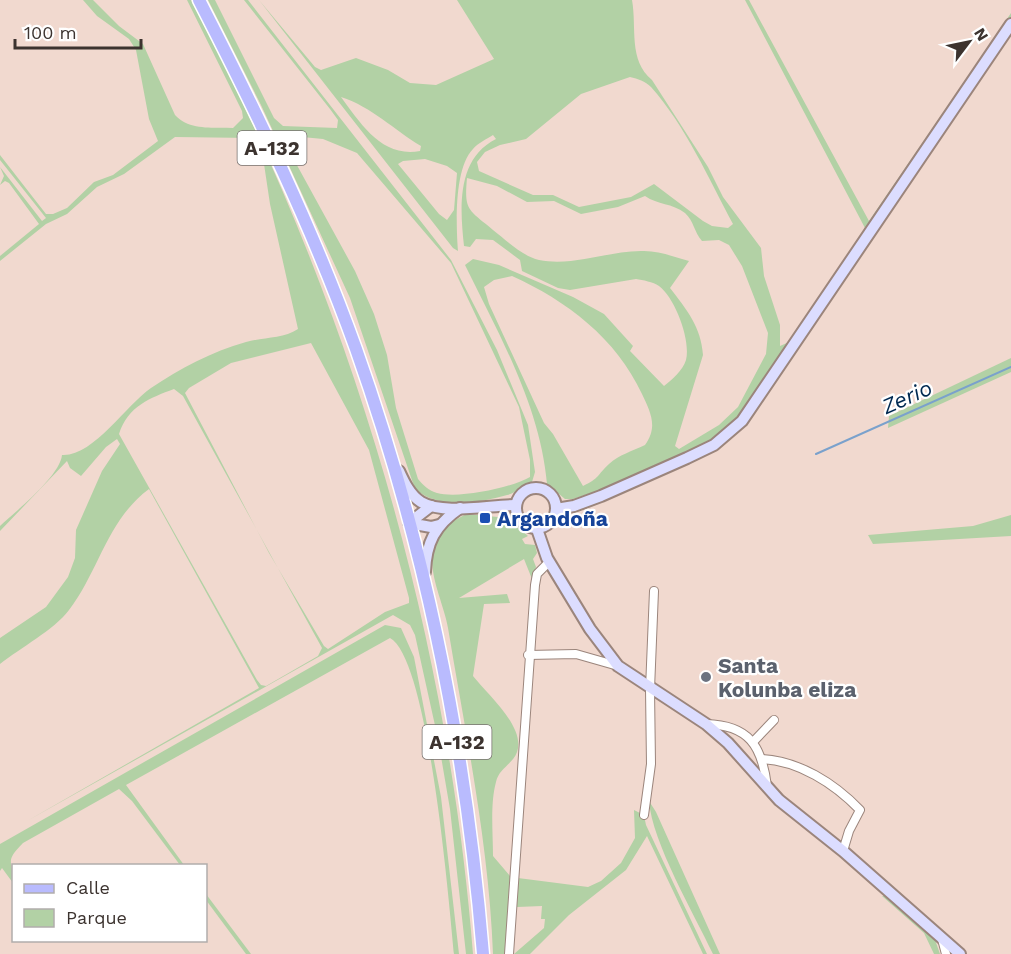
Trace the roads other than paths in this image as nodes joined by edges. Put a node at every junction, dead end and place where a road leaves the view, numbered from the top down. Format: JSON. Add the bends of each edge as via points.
{"nodes":[{"id":1,"x":199,"y":0,"type":"edge"},
{"id":2,"x":1011,"y":24,"type":"edge"},
{"id":3,"x":388,"y":450,"type":"junction"},
{"id":4,"x":516,"y":505,"type":"junction"},
{"id":5,"x":431,"y":506,"type":"junction"},
{"id":6,"x":460,"y":508,"type":"junction"},
{"id":7,"x":556,"y":509,"type":"junction"},
{"id":8,"x":409,"y":523,"type":"junction"},
{"id":9,"x":440,"y":525,"type":"junction"},
{"id":10,"x":537,"y":529,"type":"junction"},
{"id":11,"x":549,"y":562,"type":"junction"},
{"id":12,"x":425,"y":581,"type":"junction"},
{"id":13,"x":654,"y":591,"type":"dead end"},
{"id":14,"x":528,"y":655,"type":"junction"},
{"id":15,"x":618,"y":666,"type":"junction"},
{"id":16,"x":650,"y":689,"type":"junction"},
{"id":17,"x":774,"y":720,"type":"dead end"},
{"id":18,"x":706,"y":724,"type":"junction"},
{"id":19,"x":753,"y":742,"type":"junction"},
{"id":20,"x":762,"y":759,"type":"junction"},
{"id":21,"x":767,"y":788,"type":"junction"},
{"id":22,"x":644,"y":815,"type":"dead end"},
{"id":23,"x":843,"y":851,"type":"junction"},
{"id":24,"x":942,"y":939,"type":"junction"},
{"id":25,"x":483,"y":954,"type":"edge"},
{"id":26,"x":509,"y":954,"type":"edge"},
{"id":27,"x":946,"y":954,"type":"edge"},
{"id":28,"x":960,"y":954,"type":"edge"}],
"edges":[{"from":1,"to":3,"type":"main road","number":"A-132","via":[[310,234],[355,348]]},
{"from":2,"to":7,"type":"street","via":[[742,421],[714,445],[694,455],[601,496]]},
{"from":3,"to":5,"type":"street","via":[[409,490]]},
{"from":3,"to":8,"type":"main road","number":"A-132"},
{"from":4,"to":6,"type":"street"},
{"from":4,"to":7,"type":"street","via":[[522,494],[539,488],[551,496]]},
{"from":4,"to":10,"type":"street","via":[[522,524]]},
{"from":5,"to":6,"type":"street"},
{"from":5,"to":8,"type":"street"},
{"from":6,"to":9,"type":"street"},
{"from":7,"to":10,"type":"street","via":[[550,523]]},
{"from":8,"to":9,"type":"street"},
{"from":8,"to":12,"type":"main road","number":"A-132"},
{"from":9,"to":12,"type":"street","via":[[425,554]]},
{"from":10,"to":11,"type":"street"},
{"from":11,"to":14,"type":"street","via":[[537,574]]},
{"from":11,"to":15,"type":"street"},
{"from":12,"to":25,"type":"main road","number":"A-132","via":[[461,765]]},
{"from":13,"to":16,"type":"street"},
{"from":14,"to":15,"type":"street","via":[[576,654]]},
{"from":14,"to":26,"type":"street"},
{"from":15,"to":16,"type":"street"},
{"from":16,"to":18,"type":"street"},
{"from":16,"to":22,"type":"street","via":[[651,764]]},
{"from":17,"to":19,"type":"street"},
{"from":18,"to":19,"type":"street","via":[[726,724]]},
{"from":18,"to":21,"type":"street"},
{"from":19,"to":20,"type":"street"},
{"from":20,"to":21,"type":"street"},
{"from":20,"to":23,"type":"street","via":[[805,770],[834,787],[860,810]]},
{"from":21,"to":23,"type":"street"},
{"from":23,"to":24,"type":"street"},
{"from":24,"to":27,"type":"street"},
{"from":24,"to":28,"type":"street"}]}
